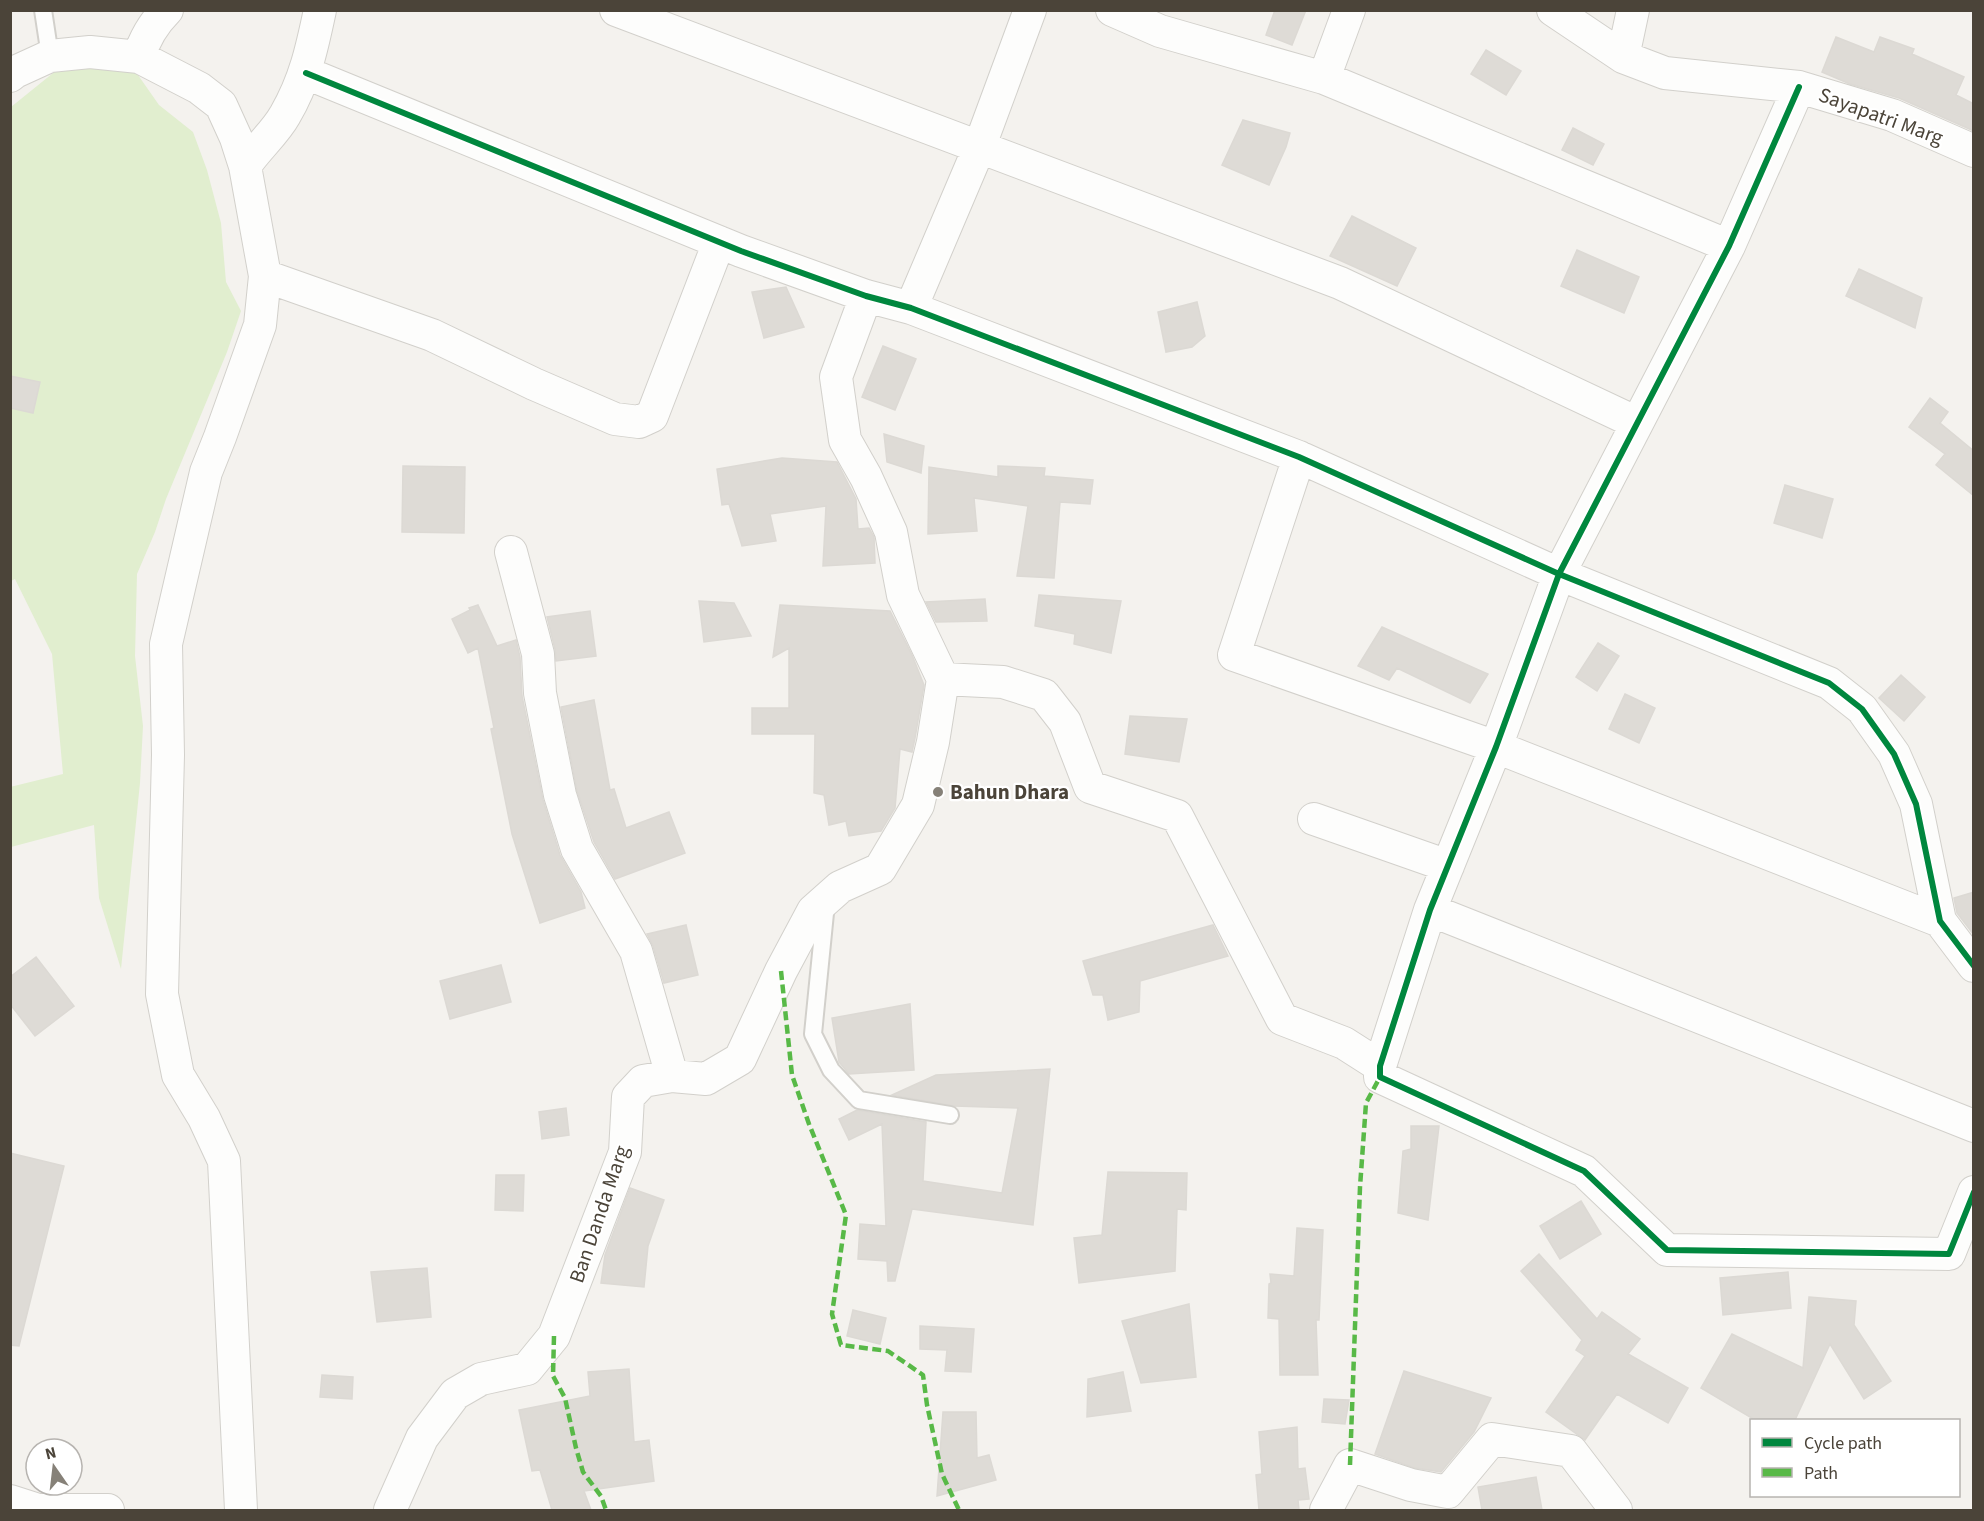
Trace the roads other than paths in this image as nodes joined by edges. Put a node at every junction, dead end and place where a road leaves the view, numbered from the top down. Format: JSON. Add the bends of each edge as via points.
{"nodes":[{"id":1,"x":43,"y":10,"type":"edge"},
{"id":2,"x":167,"y":10,"type":"edge"},
{"id":3,"x":320,"y":10,"type":"edge"},
{"id":4,"x":616,"y":10,"type":"edge"},
{"id":5,"x":1030,"y":10,"type":"edge"},
{"id":6,"x":1112,"y":10,"type":"edge"},
{"id":7,"x":1349,"y":10,"type":"edge"},
{"id":8,"x":1552,"y":10,"type":"edge"},
{"id":9,"x":1633,"y":10,"type":"edge"},
{"id":10,"x":50,"y":56,"type":"junction"},
{"id":11,"x":139,"y":57,"type":"junction"},
{"id":12,"x":1623,"y":57,"type":"junction"},
{"id":13,"x":306,"y":73,"type":"junction"},
{"id":14,"x":10,"y":76,"type":"edge"},
{"id":15,"x":1324,"y":78,"type":"junction"},
{"id":16,"x":1799,"y":87,"type":"junction"},
{"id":17,"x":979,"y":148,"type":"junction"},
{"id":18,"x":1974,"y":151,"type":"edge"},
{"id":19,"x":245,"y":166,"type":"junction"},
{"id":20,"x":719,"y":242,"type":"junction"},
{"id":21,"x":1729,"y":246,"type":"junction"},
{"id":22,"x":265,"y":276,"type":"junction"},
{"id":23,"x":866,"y":296,"type":"junction"},
{"id":24,"x":911,"y":308,"type":"junction"},
{"id":25,"x":1637,"y":423,"type":"junction"},
{"id":26,"x":1299,"y":458,"type":"junction"},
{"id":27,"x":511,"y":552,"type":"dead end"},
{"id":28,"x":1559,"y":574,"type":"junction"},
{"id":29,"x":943,"y":679,"type":"junction"},
{"id":30,"x":1496,"y":747,"type":"junction"},
{"id":31,"x":1314,"y":819,"type":"dead end"},
{"id":32,"x":1448,"y":866,"type":"junction"},
{"id":33,"x":826,"y":899,"type":"junction"},
{"id":34,"x":1430,"y":910,"type":"junction"},
{"id":35,"x":1940,"y":921,"type":"junction"},
{"id":36,"x":1974,"y":966,"type":"edge"},
{"id":37,"x":1380,"y":1066,"type":"junction"},
{"id":38,"x":672,"y":1076,"type":"junction"},
{"id":39,"x":950,"y":1115,"type":"dead end"},
{"id":40,"x":1974,"y":1126,"type":"edge"},
{"id":41,"x":1974,"y":1192,"type":"edge"},
{"id":42,"x":10,"y":1501,"type":"edge"},
{"id":43,"x":108,"y":1510,"type":"edge"},
{"id":44,"x":241,"y":1510,"type":"edge"},
{"id":45,"x":390,"y":1510,"type":"edge"},
{"id":46,"x":1326,"y":1510,"type":"edge"},
{"id":47,"x":1616,"y":1510,"type":"edge"}],
"edges":[{"from":1,"to":10,"type":"lane"},
{"from":2,"to":11,"type":"street","via":[[143,44]]},
{"from":3,"to":13,"type":"street"},
{"from":4,"to":17,"type":"street"},
{"from":5,"to":17,"type":"street"},
{"from":6,"to":15,"type":"street","via":[[1160,31]]},
{"from":7,"to":15,"type":"street"},
{"from":8,"to":12,"type":"street","name":"Sayapatri Marg"},
{"from":9,"to":12,"type":"street"},
{"from":10,"to":11,"type":"street","via":[[90,52]]},
{"from":10,"to":14,"type":"street"},
{"from":11,"to":19,"type":"street","via":[[199,88],[221,105]]},
{"from":12,"to":16,"type":"street","name":"Sayapatri Marg","via":[[1665,73]]},
{"from":13,"to":19,"type":"street","via":[[285,117]]},
{"from":13,"to":20,"type":"street"},
{"from":15,"to":21,"type":"street"},
{"from":16,"to":18,"type":"street","name":"Sayapatri Marg","via":[[1892,115]]},
{"from":16,"to":21,"type":"street"},
{"from":17,"to":24,"type":"street"},
{"from":17,"to":25,"type":"street","via":[[1340,283]]},
{"from":19,"to":22,"type":"street"},
{"from":20,"to":22,"type":"street","via":[[652,416],[639,423],[615,419],[432,335]]},
{"from":20,"to":23,"type":"street"},
{"from":21,"to":25,"type":"street"},
{"from":22,"to":44,"type":"street","via":[[260,326],[206,472],[166,644],[168,755],[162,994],[178,1075],[224,1161]]},
{"from":23,"to":24,"type":"street"},
{"from":23,"to":29,"type":"street","via":[[836,377],[845,440],[891,532],[903,595]]},
{"from":24,"to":26,"type":"street"},
{"from":25,"to":28,"type":"street"},
{"from":26,"to":28,"type":"street"},
{"from":26,"to":30,"type":"street","via":[[1234,655]]},
{"from":27,"to":38,"type":"street","via":[[538,654],[540,693],[560,795],[577,849],[636,951]]},
{"from":28,"to":30,"type":"street"},
{"from":28,"to":35,"type":"street","via":[[1829,683],[1863,709],[1894,754],[1916,804]]},
{"from":29,"to":33,"type":"street","name":"Ban Danda Marg","via":[[918,805],[880,869],[840,887]]},
{"from":29,"to":37,"type":"street","via":[[1004,682],[1044,695],[1065,722],[1090,787],[1178,816],[1282,1019],[1344,1043]]},
{"from":30,"to":32,"type":"street"},
{"from":30,"to":35,"type":"street"},
{"from":31,"to":32,"type":"street"},
{"from":32,"to":34,"type":"street"},
{"from":33,"to":38,"type":"street","name":"Ban Danda Marg","via":[[813,911],[740,1059],[706,1079]]},
{"from":33,"to":39,"type":"lane","via":[[813,1034],[831,1070],[859,1100]]},
{"from":34,"to":37,"type":"street"},
{"from":34,"to":40,"type":"street"},
{"from":35,"to":36,"type":"street"},
{"from":37,"to":41,"type":"street","via":[[1380,1077],[1584,1171],[1666,1250],[1949,1254]]},
{"from":38,"to":45,"type":"street","name":"Ban Danda Marg","via":[[643,1080],[628,1097],[625,1152],[554,1336],[527,1369],[481,1379],[455,1394],[422,1438]]},
{"from":42,"to":43,"type":"street","via":[[39,1510]]},
{"from":46,"to":47,"type":"street","via":[[1350,1465],[1411,1485],[1448,1491],[1492,1439],[1571,1451]]}]}
